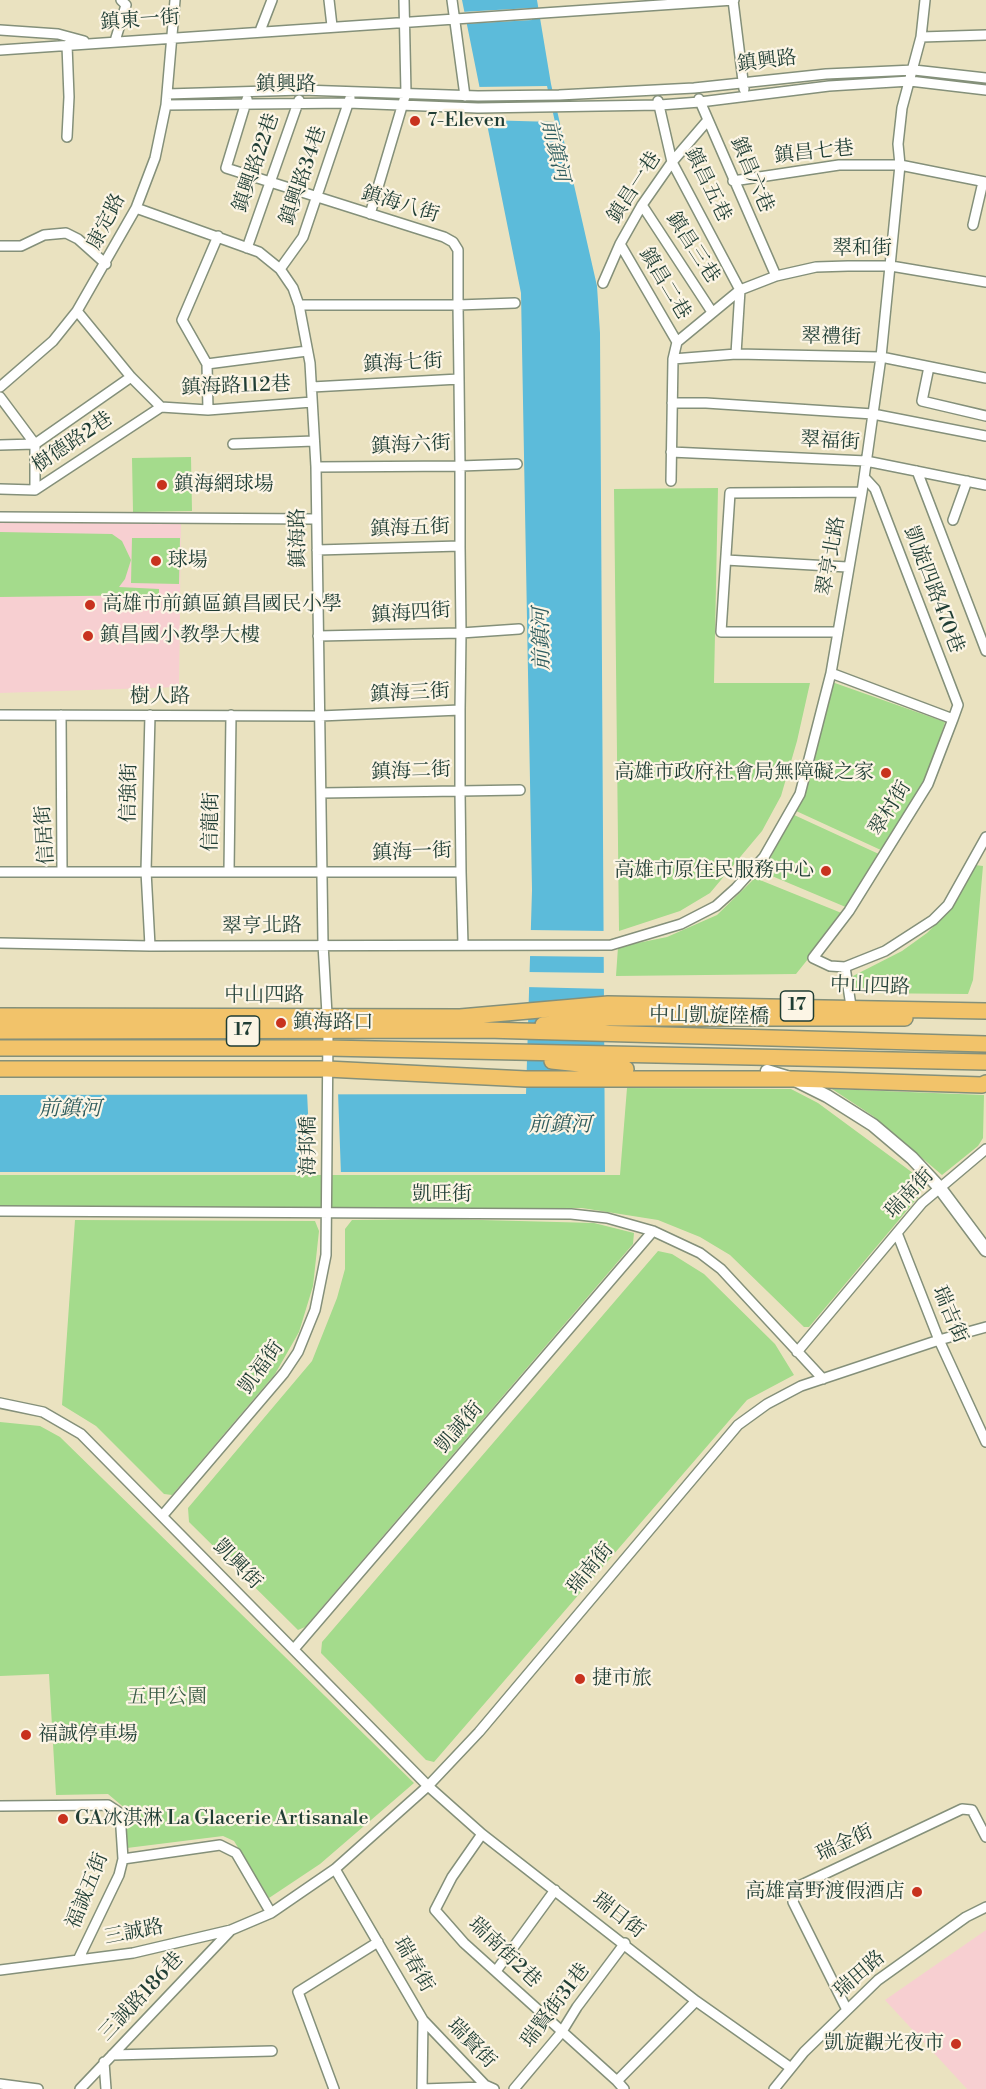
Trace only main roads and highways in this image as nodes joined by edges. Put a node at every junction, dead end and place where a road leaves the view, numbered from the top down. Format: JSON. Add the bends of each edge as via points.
{"nodes":[{"id":1,"x":609,"y":1011,"type":"junction"},
{"id":2,"x":986,"y":1011,"type":"edge"},
{"id":3,"x":0,"y":1016,"type":"edge"},
{"id":4,"x":986,"y":1019,"type":"edge"},
{"id":5,"x":327,"y":1024,"type":"junction"},
{"id":6,"x":527,"y":1029,"type":"junction"},
{"id":7,"x":0,"y":1031,"type":"edge"},
{"id":8,"x":986,"y":1044,"type":"edge"},
{"id":9,"x":0,"y":1048,"type":"edge"},
{"id":10,"x":527,"y":1055,"type":"junction"},
{"id":11,"x":986,"y":1062,"type":"edge"},
{"id":12,"x":0,"y":1069,"type":"edge"},
{"id":13,"x":610,"y":1073,"type":"junction"},
{"id":14,"x":986,"y":1077,"type":"edge"},
{"id":15,"x":986,"y":1083,"type":"edge"}],
"edges":[{"from":1,"to":2,"type":"main road","name":"中山四路","number":"17","via":[[851,1006]]},
{"from":1,"to":4,"type":"main road","name":"中山四路","number":"17"},
{"from":1,"to":5,"type":"main road","name":"中山四路","number":"17","via":[[528,1009]]},
{"from":1,"to":6,"type":"main road","number":"17"},
{"from":3,"to":5,"type":"main road","name":"中山四路","number":"17"},
{"from":5,"to":6,"type":"main road","name":"中山四路","number":"17"},
{"from":5,"to":7,"type":"main road","name":"中山四路","number":"17"},
{"from":6,"to":8,"type":"main road","name":"中山凱旋陸橋","number":"17","via":[[611,1035]]},
{"from":9,"to":10,"type":"main road","number":"17","via":[[328,1048]]},
{"from":10,"to":11,"type":"main road","name":"中山凱旋陸橋","number":"17","via":[[614,1053]]},
{"from":10,"to":13,"type":"main road","number":"17"},
{"from":12,"to":13,"type":"main road","number":"17","via":[[526,1079]]},
{"from":13,"to":14,"type":"main road","number":"17","via":[[767,1071]]},
{"from":13,"to":15,"type":"main road","number":"17"}]}
